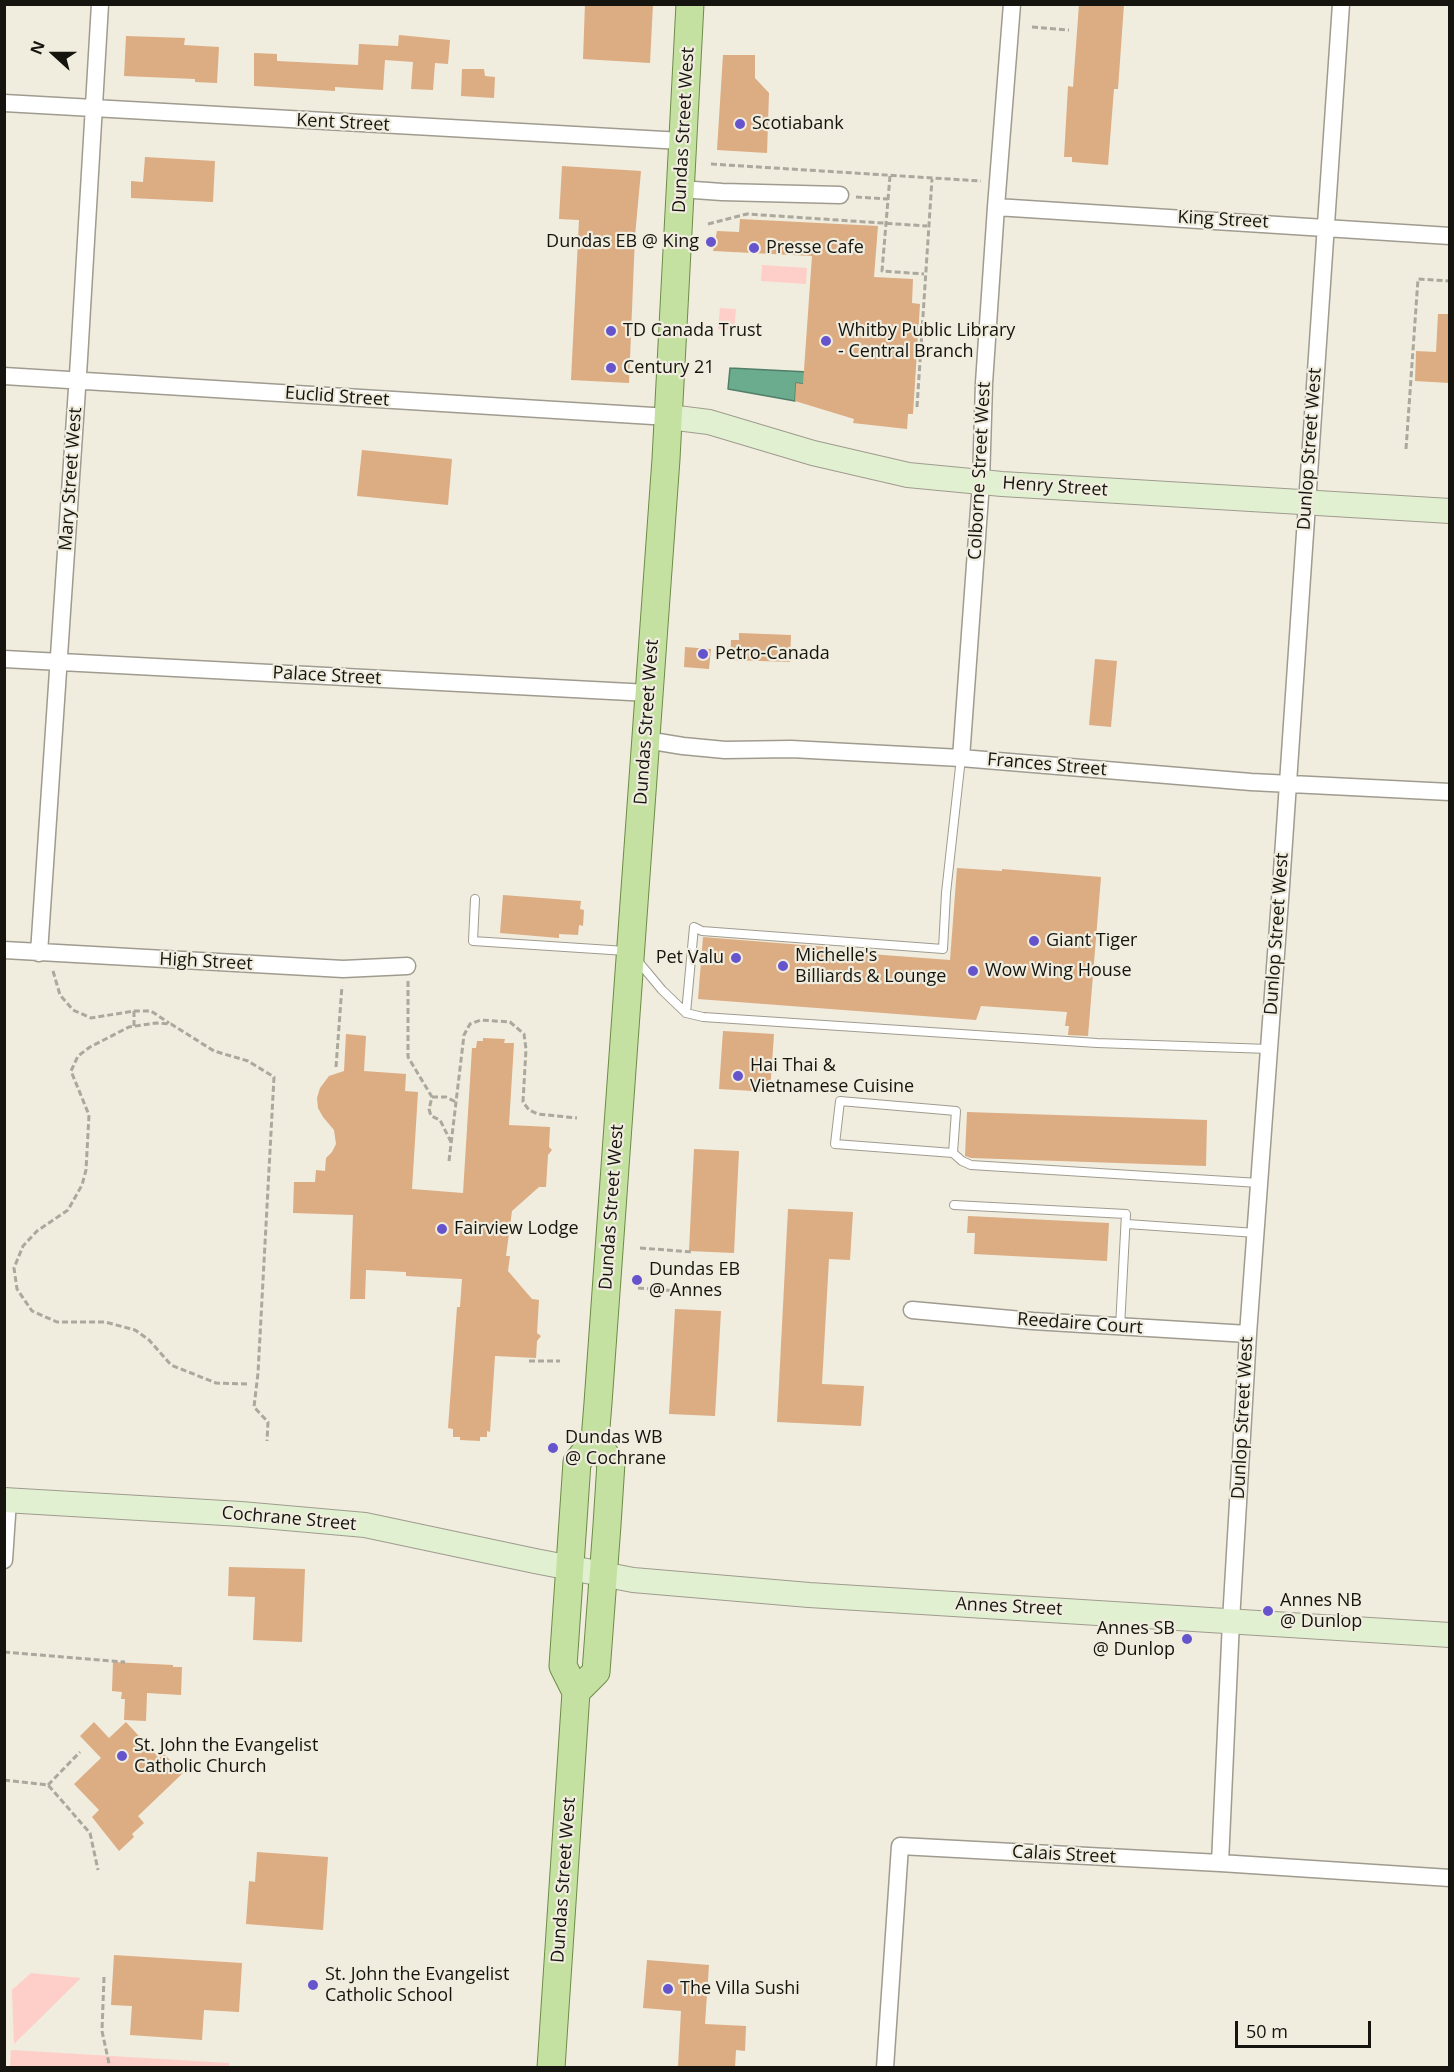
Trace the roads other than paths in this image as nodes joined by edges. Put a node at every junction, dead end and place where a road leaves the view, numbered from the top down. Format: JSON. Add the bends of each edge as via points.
{"nodes":[{"id":1,"x":100,"y":4,"type":"edge"},
{"id":2,"x":690,"y":4,"type":"edge"},
{"id":3,"x":1012,"y":4,"type":"edge"},
{"id":4,"x":1341,"y":4,"type":"edge"},
{"id":5,"x":4,"y":103,"type":"edge"},
{"id":6,"x":93,"y":108,"type":"junction"},
{"id":7,"x":682,"y":141,"type":"junction"},
{"id":8,"x":680,"y":189,"type":"junction"},
{"id":9,"x":840,"y":195,"type":"road end"},
{"id":10,"x":996,"y":207,"type":"junction"},
{"id":11,"x":1326,"y":228,"type":"junction"},
{"id":12,"x":1449,"y":236,"type":"edge"},
{"id":13,"x":4,"y":376,"type":"edge"},
{"id":14,"x":78,"y":380,"type":"junction"},
{"id":15,"x":669,"y":417,"type":"junction"},
{"id":16,"x":981,"y":482,"type":"junction"},
{"id":17,"x":1306,"y":502,"type":"junction"},
{"id":18,"x":1449,"y":511,"type":"edge"},
{"id":19,"x":4,"y":659,"type":"edge"},
{"id":20,"x":58,"y":662,"type":"junction"},
{"id":21,"x":649,"y":693,"type":"junction"},
{"id":22,"x":646,"y":740,"type":"junction"},
{"id":23,"x":961,"y":758,"type":"junction"},
{"id":24,"x":1287,"y":783,"type":"junction"},
{"id":25,"x":1449,"y":792,"type":"edge"},
{"id":26,"x":475,"y":899,"type":"dead end"},
{"id":27,"x":4,"y":950,"type":"edge"},
{"id":28,"x":630,"y":951,"type":"junction"},
{"id":29,"x":39,"y":953,"type":"junction"},
{"id":30,"x":407,"y":966,"type":"road end"},
{"id":31,"x":686,"y":1013,"type":"junction"},
{"id":32,"x":1269,"y":1049,"type":"junction"},
{"id":33,"x":953,"y":1153,"type":"junction"},
{"id":34,"x":1259,"y":1183,"type":"junction"},
{"id":35,"x":954,"y":1205,"type":"dead end"},
{"id":36,"x":1126,"y":1224,"type":"junction"},
{"id":37,"x":1256,"y":1233,"type":"junction"},
{"id":38,"x":912,"y":1310,"type":"dead end"},
{"id":39,"x":1120,"y":1327,"type":"junction"},
{"id":40,"x":1248,"y":1334,"type":"junction"},
{"id":41,"x":595,"y":1440,"type":"junction"},
{"id":42,"x":6,"y":1500,"type":"edge"},
{"id":43,"x":4,"y":1560,"type":"edge"},
{"id":44,"x":570,"y":1568,"type":"junction"},
{"id":45,"x":603,"y":1575,"type":"junction"},
{"id":46,"x":1231,"y":1621,"type":"junction"},
{"id":47,"x":1449,"y":1635,"type":"edge"},
{"id":48,"x":576,"y":1692,"type":"junction"},
{"id":49,"x":1220,"y":1863,"type":"junction"},
{"id":50,"x":1449,"y":1878,"type":"edge"},
{"id":51,"x":551,"y":2067,"type":"edge"},
{"id":52,"x":885,"y":2067,"type":"edge"}],
"edges":[{"from":1,"to":6,"type":"street","name":"Mary Street West"},
{"from":2,"to":7,"type":"main road","name":"Dundas Street West"},
{"from":3,"to":10,"type":"street","name":"Colborne Street West"},
{"from":4,"to":11,"type":"street","name":"Dunlop Street West"},
{"from":5,"to":6,"type":"street","name":"Kent Street"},
{"from":6,"to":7,"type":"street","name":"Kent Street"},
{"from":6,"to":14,"type":"street","name":"Mary Street West"},
{"from":7,"to":8,"type":"main road","name":"Dundas Street West"},
{"from":8,"to":9,"type":"street"},
{"from":8,"to":15,"type":"main road","name":"Dundas Street West"},
{"from":10,"to":11,"type":"street","name":"King Street"},
{"from":10,"to":16,"type":"street","name":"Colborne Street West"},
{"from":11,"to":12,"type":"street","name":"King Street"},
{"from":11,"to":17,"type":"street","name":"Dunlop Street West"},
{"from":13,"to":14,"type":"street","name":"Euclid Street"},
{"from":14,"to":15,"type":"street","name":"Euclid Street"},
{"from":14,"to":20,"type":"street","name":"Mary Street West"},
{"from":15,"to":16,"type":"main road","name":"Henry Street","via":[[709,422],[813,453],[908,475]]},
{"from":15,"to":21,"type":"main road","name":"Dundas Street West"},
{"from":16,"to":17,"type":"main road","name":"Henry Street"},
{"from":16,"to":23,"type":"street","name":"Colborne Street West"},
{"from":17,"to":18,"type":"main road","name":"Henry Street"},
{"from":17,"to":24,"type":"street","name":"Dunlop Street West"},
{"from":19,"to":20,"type":"street","name":"Palace Street"},
{"from":20,"to":21,"type":"street","name":"Palace Street"},
{"from":20,"to":29,"type":"street","name":"Mary Street West"},
{"from":21,"to":22,"type":"main road","name":"Dundas Street West"},
{"from":22,"to":23,"type":"street","name":"Frances Street","via":[[725,750],[791,749]]},
{"from":22,"to":28,"type":"main road","name":"Dundas Street West"},
{"from":23,"to":24,"type":"street","name":"Frances Street"},
{"from":23,"to":31,"type":"lane","via":[[943,949],[702,932],[694,927]]},
{"from":24,"to":25,"type":"street","name":"Frances Street"},
{"from":24,"to":32,"type":"street","name":"Dunlop Street West"},
{"from":26,"to":28,"type":"lane","via":[[473,941]]},
{"from":27,"to":29,"type":"street","name":"High Street"},
{"from":28,"to":31,"type":"lane"},
{"from":28,"to":41,"type":"main road","name":"Dundas Street West"},
{"from":29,"to":30,"type":"street","name":"High Street","via":[[343,969]]},
{"from":31,"to":32,"type":"lane","via":[[1097,1043]]},
{"from":32,"to":34,"type":"street","name":"Dunlop Street West"},
{"from":33,"to":33,"type":"lane","via":[[956,1111],[840,1101],[835,1144]]},
{"from":33,"to":34,"type":"lane","via":[[971,1165]]},
{"from":34,"to":37,"type":"street","name":"Dunlop Street West"},
{"from":35,"to":36,"type":"lane","via":[[1126,1214]]},
{"from":36,"to":37,"type":"lane"},
{"from":36,"to":39,"type":"lane"},
{"from":37,"to":40,"type":"street","name":"Dunlop Street West"},
{"from":38,"to":39,"type":"street","name":"Reedaire Court"},
{"from":39,"to":40,"type":"street","name":"Reedaire Court"},
{"from":40,"to":46,"type":"street","name":"Dunlop Street West"},
{"from":41,"to":44,"type":"main road","name":"Dundas Street West","via":[[577,1462]]},
{"from":41,"to":45,"type":"main road","via":[[611,1463]]},
{"from":42,"to":43,"type":"street"},
{"from":42,"to":44,"type":"main road","name":"Cochrane Street","via":[[365,1525]]},
{"from":44,"to":45,"type":"main road","name":"Annes Street"},
{"from":44,"to":48,"type":"main road","name":"Dundas Street West","via":[[563,1666]]},
{"from":45,"to":46,"type":"main road","name":"Annes Street","via":[[808,1595]]},
{"from":45,"to":48,"type":"main road","via":[[596,1672]]},
{"from":46,"to":47,"type":"main road","name":"Annes Street"},
{"from":46,"to":49,"type":"street","name":"Dunlop Street West"},
{"from":48,"to":51,"type":"main road","name":"Dundas Street West"},
{"from":49,"to":50,"type":"street","name":"Calais Street"},
{"from":49,"to":52,"type":"street","name":"Calais Street","via":[[900,1846]]}]}
